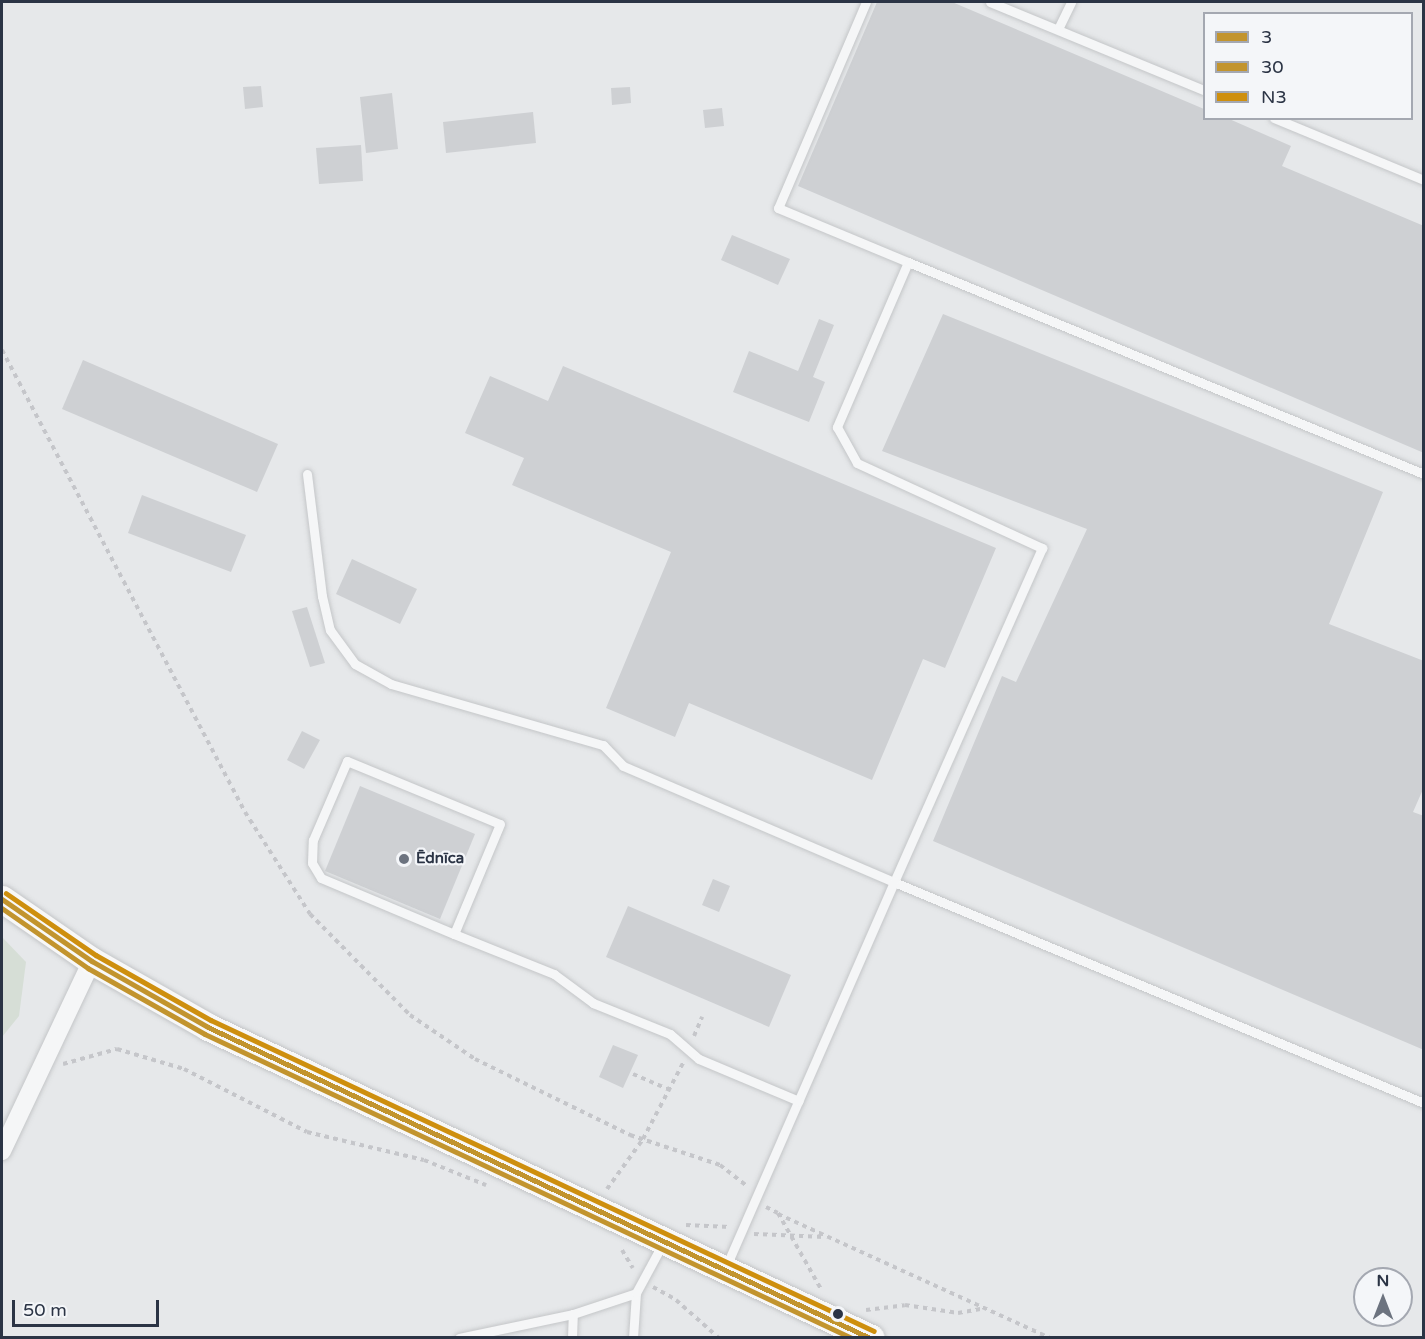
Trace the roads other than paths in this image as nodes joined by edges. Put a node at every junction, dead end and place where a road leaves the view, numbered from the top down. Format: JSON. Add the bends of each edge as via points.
{"nodes":[{"id":1,"x":866,"y":2,"type":"edge"},
{"id":2,"x":990,"y":2,"type":"edge"},
{"id":3,"x":1071,"y":2,"type":"edge"},
{"id":4,"x":1058,"y":29,"type":"junction"},
{"id":5,"x":1203,"y":90,"type":"edge"},
{"id":6,"x":1279,"y":120,"type":"edge"},
{"id":7,"x":1424,"y":180,"type":"edge"},
{"id":8,"x":908,"y":262,"type":"junction"},
{"id":9,"x":307,"y":474,"type":"dead end"},
{"id":10,"x":1424,"y":474,"type":"edge"},
{"id":11,"x":894,"y":882,"type":"junction"},
{"id":12,"x":2,"y":899,"type":"edge"},
{"id":13,"x":454,"y":934,"type":"junction"},
{"id":14,"x":92,"y":961,"type":"junction"},
{"id":15,"x":799,"y":1101,"type":"junction"},
{"id":16,"x":1424,"y":1103,"type":"edge"},
{"id":17,"x":2,"y":1151,"type":"edge"},
{"id":18,"x":672,"y":1233,"type":"junction"},
{"id":19,"x":725,"y":1269,"type":"junction"},
{"id":20,"x":636,"y":1293,"type":"junction"},
{"id":21,"x":573,"y":1314,"type":"junction"},
{"id":22,"x":459,"y":1338,"type":"edge"},
{"id":23,"x":572,"y":1338,"type":"edge"},
{"id":24,"x":633,"y":1338,"type":"edge"},
{"id":25,"x":871,"y":1338,"type":"edge"}],
"edges":[{"from":1,"to":8,"type":"lane","via":[[778,208]]},
{"from":2,"to":4,"type":"lane"},
{"from":3,"to":4,"type":"lane"},
{"from":4,"to":5,"type":"lane"},
{"from":6,"to":7,"type":"lane"},
{"from":8,"to":10,"type":"lane"},
{"from":8,"to":11,"type":"lane","via":[[837,427],[857,463],[1042,548]]},
{"from":9,"to":11,"type":"lane","via":[[330,630],[355,664],[391,684],[603,745],[623,766]]},
{"from":11,"to":15,"type":"lane"},
{"from":11,"to":16,"type":"lane"},
{"from":12,"to":14,"type":"main road"},
{"from":13,"to":13,"type":"lane","via":[[500,824],[346,761],[313,840],[312,863],[321,878]]},
{"from":13,"to":15,"type":"lane","via":[[554,974],[593,1003],[670,1034],[699,1059]]},
{"from":14,"to":17,"type":"street"},
{"from":14,"to":18,"type":"main road","via":[[208,1027]]},
{"from":15,"to":19,"type":"lane"},
{"from":18,"to":19,"type":"main road"},
{"from":18,"to":20,"type":"lane"},
{"from":19,"to":25,"type":"main road"},
{"from":20,"to":21,"type":"lane"},
{"from":20,"to":24,"type":"lane"},
{"from":21,"to":22,"type":"lane"},
{"from":21,"to":23,"type":"lane"}]}
